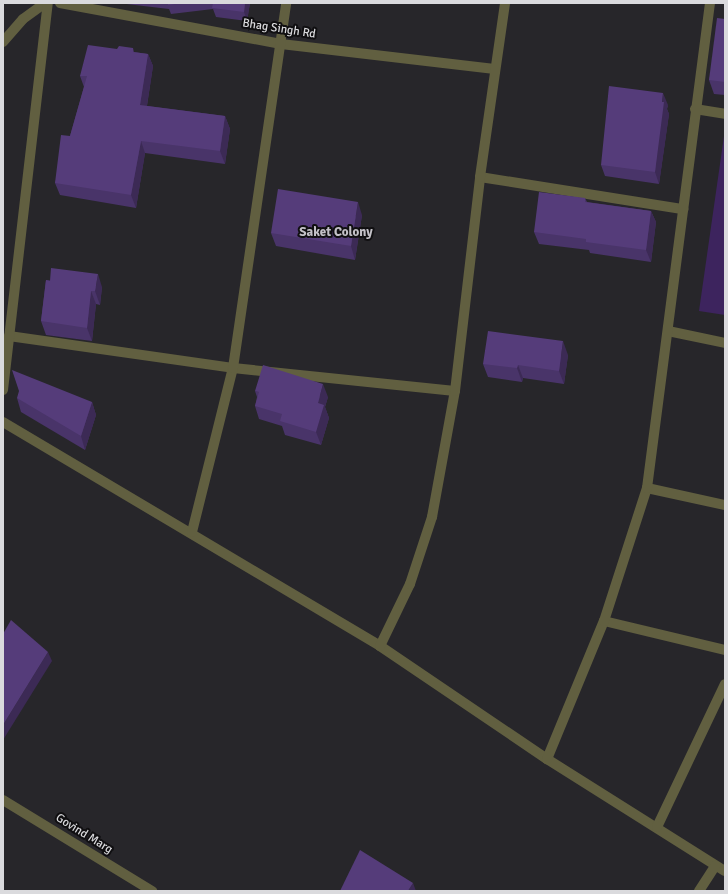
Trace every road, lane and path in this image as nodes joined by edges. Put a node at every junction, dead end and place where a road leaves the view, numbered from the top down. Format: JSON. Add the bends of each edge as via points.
{"nodes":[{"id":1,"x":46,"y":3,"type":"edge"},
{"id":2,"x":60,"y":3,"type":"edge"},
{"id":3,"x":286,"y":3,"type":"edge"},
{"id":4,"x":505,"y":3,"type":"edge"},
{"id":5,"x":710,"y":3,"type":"edge"},
{"id":6,"x":3,"y":42,"type":"edge"},
{"id":7,"x":281,"y":44,"type":"junction"},
{"id":8,"x":495,"y":68,"type":"junction"},
{"id":9,"x":695,"y":109,"type":"junction"},
{"id":10,"x":725,"y":114,"type":"edge"},
{"id":11,"x":480,"y":177,"type":"junction"},
{"id":12,"x":683,"y":209,"type":"junction"},
{"id":13,"x":668,"y":331,"type":"junction"},
{"id":14,"x":9,"y":336,"type":"junction"},
{"id":15,"x":725,"y":343,"type":"edge"},
{"id":16,"x":233,"y":368,"type":"junction"},
{"id":17,"x":3,"y":390,"type":"edge"},
{"id":18,"x":455,"y":391,"type":"junction"},
{"id":19,"x":3,"y":422,"type":"edge"},
{"id":20,"x":647,"y":488,"type":"junction"},
{"id":21,"x":725,"y":506,"type":"edge"},
{"id":22,"x":192,"y":532,"type":"junction"},
{"id":23,"x":604,"y":621,"type":"junction"},
{"id":24,"x":380,"y":646,"type":"junction"},
{"id":25,"x":725,"y":650,"type":"edge"},
{"id":26,"x":725,"y":684,"type":"edge"},
{"id":27,"x":547,"y":759,"type":"junction"},
{"id":28,"x":3,"y":800,"type":"edge"},
{"id":29,"x":657,"y":827,"type":"junction"},
{"id":30,"x":715,"y":866,"type":"junction"},
{"id":31,"x":725,"y":872,"type":"edge"},
{"id":32,"x":152,"y":891,"type":"edge"},
{"id":33,"x":699,"y":891,"type":"edge"}],
"edges":[{"from":1,"to":6,"type":"street","via":[[23,19]]},
{"from":1,"to":14,"type":"street"},
{"from":2,"to":7,"type":"street","name":"Bhag Singh Rd"},
{"from":3,"to":7,"type":"street"},
{"from":4,"to":8,"type":"street"},
{"from":5,"to":9,"type":"street"},
{"from":7,"to":8,"type":"street","name":"Bhag Singh Rd"},
{"from":7,"to":16,"type":"street"},
{"from":8,"to":11,"type":"street"},
{"from":9,"to":10,"type":"street"},
{"from":9,"to":12,"type":"street"},
{"from":11,"to":12,"type":"street"},
{"from":11,"to":18,"type":"street"},
{"from":12,"to":13,"type":"street"},
{"from":13,"to":15,"type":"street"},
{"from":13,"to":20,"type":"street"},
{"from":14,"to":16,"type":"street"},
{"from":14,"to":17,"type":"street"},
{"from":16,"to":18,"type":"street"},
{"from":16,"to":22,"type":"street"},
{"from":18,"to":24,"type":"street","via":[[432,518],[410,584]]},
{"from":19,"to":22,"type":"street"},
{"from":20,"to":21,"type":"street"},
{"from":20,"to":23,"type":"street"},
{"from":22,"to":24,"type":"street"},
{"from":23,"to":25,"type":"street"},
{"from":23,"to":27,"type":"street"},
{"from":24,"to":27,"type":"street"},
{"from":26,"to":29,"type":"street"},
{"from":27,"to":29,"type":"street"},
{"from":28,"to":32,"type":"street","name":"Govind Marg"},
{"from":29,"to":30,"type":"street"},
{"from":30,"to":31,"type":"street"},
{"from":30,"to":33,"type":"street"}]}
